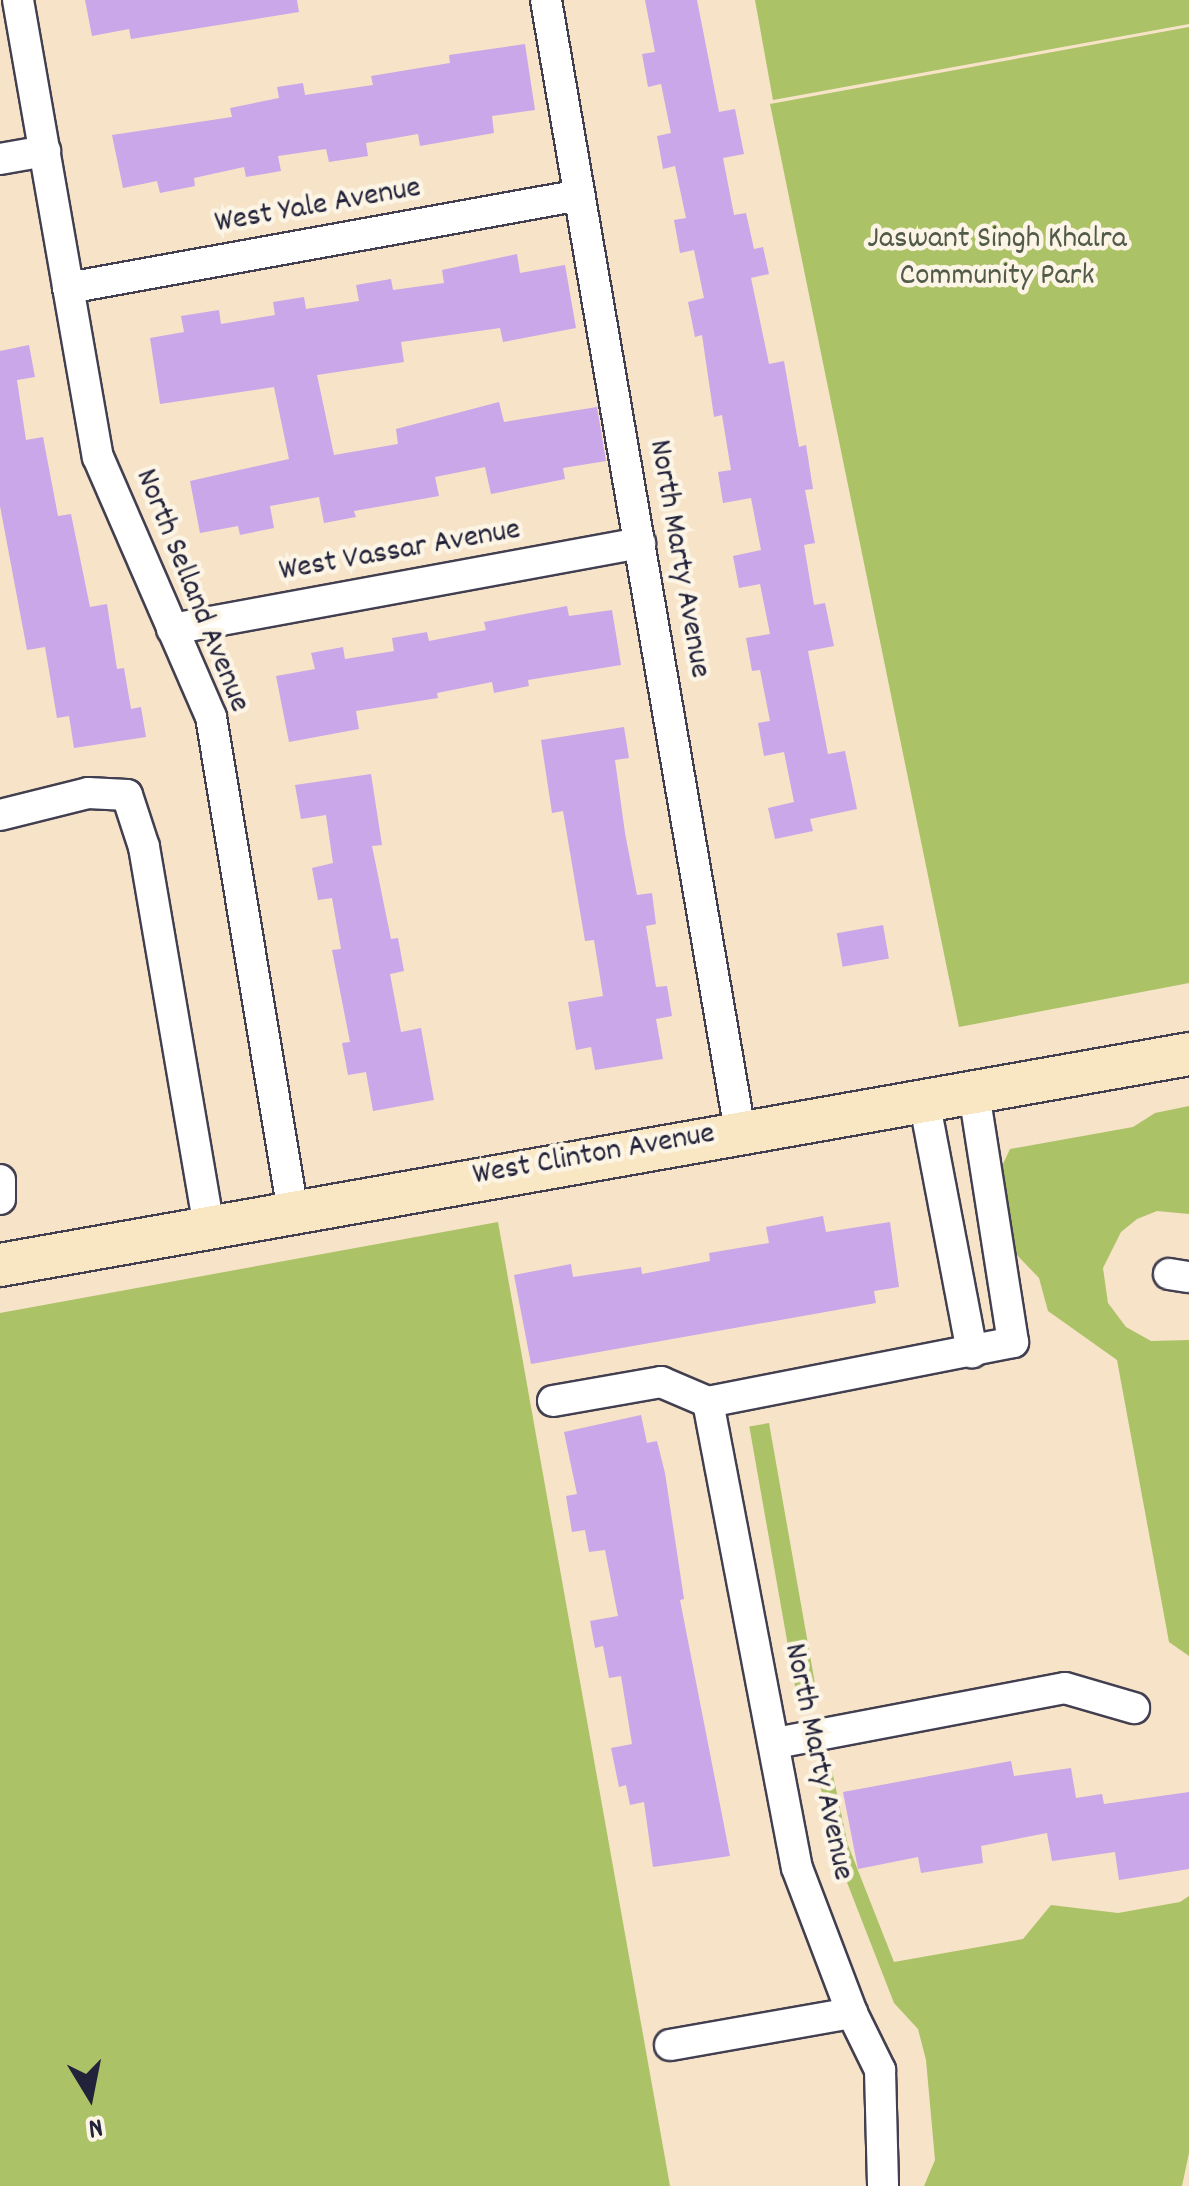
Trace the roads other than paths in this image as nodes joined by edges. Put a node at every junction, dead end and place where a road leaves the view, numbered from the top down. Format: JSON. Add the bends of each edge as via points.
{"nodes":[{"id":1,"x":18,"y":0,"type":"edge"},
{"id":2,"x":546,"y":0,"type":"edge"},
{"id":3,"x":44,"y":151,"type":"junction"},
{"id":4,"x":0,"y":159,"type":"edge"},
{"id":5,"x":580,"y":195,"type":"junction"},
{"id":6,"x":68,"y":288,"type":"junction"},
{"id":7,"x":640,"y":542,"type":"junction"},
{"id":8,"x":172,"y":629,"type":"junction"},
{"id":9,"x":0,"y":814,"type":"edge"},
{"id":10,"x":1189,"y":1054,"type":"edge"},
{"id":11,"x":974,"y":1092,"type":"junction"},
{"id":12,"x":924,"y":1100,"type":"junction"},
{"id":13,"x":740,"y":1130,"type":"junction"},
{"id":14,"x":0,"y":1180,"type":"edge"},
{"id":15,"x":0,"y":1199,"type":"edge"},
{"id":16,"x":293,"y":1210,"type":"junction"},
{"id":17,"x":209,"y":1226,"type":"junction"},
{"id":18,"x":0,"y":1265,"type":"edge"},
{"id":19,"x":972,"y":1352,"type":"junction"},
{"id":20,"x":553,"y":1401,"type":"dead end"},
{"id":21,"x":708,"y":1402,"type":"junction"},
{"id":22,"x":1134,"y":1708,"type":"dead end"},
{"id":23,"x":776,"y":1743,"type":"junction"},
{"id":24,"x":852,"y":2013,"type":"junction"},
{"id":25,"x":670,"y":2046,"type":"dead end"},
{"id":26,"x":883,"y":2186,"type":"edge"}],
"edges":[{"from":1,"to":3,"type":"street","name":"North Selland Avenue"},
{"from":2,"to":5,"type":"street","name":"North Marty Avenue"},
{"from":3,"to":4,"type":"street"},
{"from":3,"to":6,"type":"street","name":"North Selland Avenue"},
{"from":5,"to":6,"type":"street","name":"West Yale Avenue"},
{"from":5,"to":7,"type":"street","name":"North Marty Avenue"},
{"from":6,"to":8,"type":"street","name":"North Selland Avenue","via":[[98,457]]},
{"from":7,"to":8,"type":"street","name":"West Vassar Avenue"},
{"from":7,"to":13,"type":"street","name":"North Marty Avenue"},
{"from":8,"to":16,"type":"street","name":"North Selland Avenue","via":[[211,716]]},
{"from":9,"to":17,"type":"street","via":[[88,793],[126,795],[144,846]]},
{"from":10,"to":11,"type":"main road","name":"West Clinton Avenue"},
{"from":11,"to":12,"type":"main road","name":"West Clinton Avenue"},
{"from":11,"to":19,"type":"street","via":[[1014,1342]]},
{"from":12,"to":13,"type":"main road","name":"West Clinton Avenue"},
{"from":12,"to":19,"type":"street"},
{"from":13,"to":16,"type":"main road","name":"West Clinton Avenue"},
{"from":14,"to":15,"type":"street"},
{"from":16,"to":17,"type":"main road","name":"West Clinton Avenue"},
{"from":17,"to":18,"type":"main road","name":"West Clinton Avenue"},
{"from":19,"to":21,"type":"street"},
{"from":20,"to":21,"type":"street","via":[[661,1382]]},
{"from":21,"to":23,"type":"street","name":"North Marty Avenue"},
{"from":22,"to":23,"type":"street","via":[[1065,1688]]},
{"from":23,"to":24,"type":"street","name":"North Marty Avenue","via":[[798,1868]]},
{"from":24,"to":25,"type":"street"},
{"from":24,"to":26,"type":"street","name":"North Marty Avenue","via":[[880,2070]]}]}
